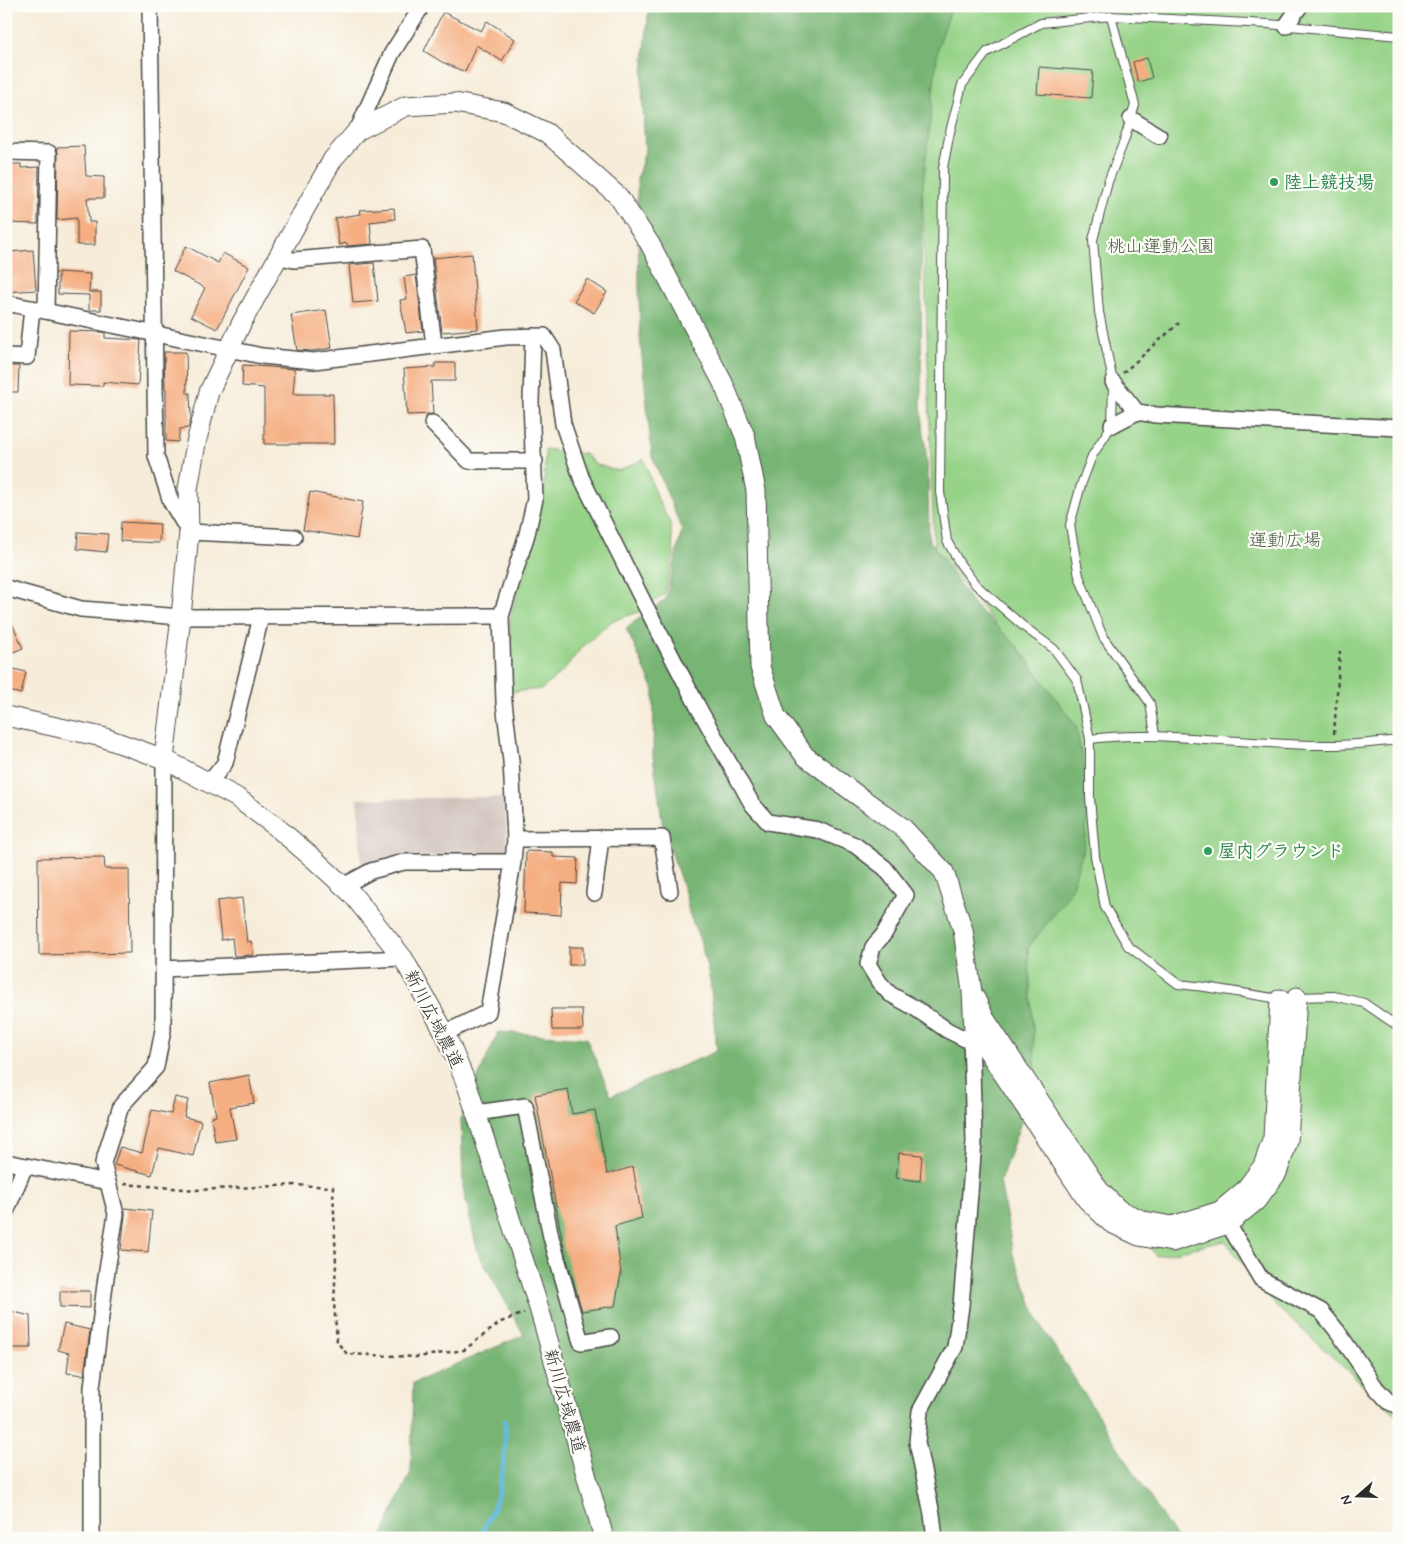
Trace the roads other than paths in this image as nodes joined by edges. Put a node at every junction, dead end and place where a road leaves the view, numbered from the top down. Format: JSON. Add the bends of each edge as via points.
{"nodes":[{"id":1,"x":150,"y":6,"type":"edge"},
{"id":2,"x":422,"y":6,"type":"edge"},
{"id":3,"x":1300,"y":6,"type":"edge"},
{"id":4,"x":1111,"y":16,"type":"junction"},
{"id":5,"x":1286,"y":26,"type":"junction"},
{"id":6,"x":1399,"y":36,"type":"edge"},
{"id":7,"x":1131,"y":120,"type":"junction"},
{"id":8,"x":357,"y":131,"type":"junction"},
{"id":9,"x":1159,"y":136,"type":"dead end"},
{"id":10,"x":6,"y":152,"type":"edge"},
{"id":11,"x":280,"y":256,"type":"junction"},
{"id":12,"x":6,"y":303,"type":"edge"},
{"id":13,"x":39,"y":310,"type":"junction"},
{"id":14,"x":156,"y":335,"type":"junction"},
{"id":15,"x":533,"y":336,"type":"junction"},
{"id":16,"x":434,"y":345,"type":"junction"},
{"id":17,"x":228,"y":349,"type":"junction"},
{"id":18,"x":6,"y":356,"type":"edge"},
{"id":19,"x":1113,"y":382,"type":"junction"},
{"id":20,"x":1137,"y":412,"type":"junction"},
{"id":21,"x":432,"y":423,"type":"dead end"},
{"id":22,"x":1112,"y":425,"type":"junction"},
{"id":23,"x":1399,"y":428,"type":"edge"},
{"id":24,"x":535,"y":462,"type":"junction"},
{"id":25,"x":189,"y":532,"type":"junction"},
{"id":26,"x":294,"y":537,"type":"dead end"},
{"id":27,"x":6,"y":588,"type":"edge"},
{"id":28,"x":501,"y":616,"type":"junction"},
{"id":29,"x":181,"y":617,"type":"junction"},
{"id":30,"x":261,"y":617,"type":"junction"},
{"id":31,"x":6,"y":716,"type":"edge"},
{"id":32,"x":1155,"y":735,"type":"junction"},
{"id":33,"x":1090,"y":739,"type":"junction"},
{"id":34,"x":1399,"y":740,"type":"edge"},
{"id":35,"x":164,"y":759,"type":"junction"},
{"id":36,"x":210,"y":783,"type":"junction"},
{"id":37,"x":602,"y":838,"type":"junction"},
{"id":38,"x":514,"y":839,"type":"junction"},
{"id":39,"x":513,"y":862,"type":"junction"},
{"id":40,"x":344,"y":886,"type":"junction"},
{"id":41,"x":670,"y":891,"type":"dead end"},
{"id":42,"x":594,"y":893,"type":"dead end"},
{"id":43,"x":403,"y":958,"type":"junction"},
{"id":44,"x":163,"y":969,"type":"junction"},
{"id":45,"x":972,"y":992,"type":"junction"},
{"id":46,"x":1288,"y":998,"type":"junction"},
{"id":47,"x":1399,"y":1027,"type":"edge"},
{"id":48,"x":445,"y":1033,"type":"junction"},
{"id":49,"x":971,"y":1042,"type":"junction"},
{"id":50,"x":476,"y":1113,"type":"junction"},
{"id":51,"x":6,"y":1162,"type":"edge"},
{"id":52,"x":25,"y":1166,"type":"junction"},
{"id":53,"x":108,"y":1182,"type":"junction"},
{"id":54,"x":6,"y":1212,"type":"edge"},
{"id":55,"x":1224,"y":1218,"type":"junction"},
{"id":56,"x":611,"y":1337,"type":"dead end"},
{"id":57,"x":1399,"y":1406,"type":"edge"},
{"id":58,"x":92,"y":1538,"type":"edge"},
{"id":59,"x":604,"y":1538,"type":"edge"},
{"id":60,"x":935,"y":1538,"type":"edge"}],
"edges":[{"from":1,"to":14,"type":"street"},
{"from":2,"to":8,"type":"street","via":[[392,53]]},
{"from":3,"to":5,"type":"street"},
{"from":4,"to":5,"type":"lane"},
{"from":4,"to":7,"type":"lane","via":[[1135,105]]},
{"from":4,"to":33,"type":"lane","via":[[1041,23],[987,52],[962,86],[943,168],[940,492],[947,541],[976,585],[1054,649],[1077,680]]},
{"from":5,"to":6,"type":"lane"},
{"from":7,"to":9,"type":"street"},
{"from":7,"to":19,"type":"lane","via":[[1108,182],[1093,240],[1099,312]]},
{"from":8,"to":11,"type":"street","via":[[333,160]]},
{"from":8,"to":45,"type":"street","via":[[406,106],[455,103],[504,112],[548,133],[618,196],[650,244],[723,383],[746,436],[756,491],[760,667],[776,716],[806,756],[903,828],[944,872],[963,930]]},
{"from":10,"to":13,"type":"street","via":[[49,153]]},
{"from":11,"to":16,"type":"street","via":[[294,260],[422,249]]},
{"from":11,"to":17,"type":"street"},
{"from":12,"to":13,"type":"street"},
{"from":13,"to":14,"type":"street"},
{"from":13,"to":18,"type":"street","via":[[27,357]]},
{"from":14,"to":17,"type":"street"},
{"from":14,"to":25,"type":"street","via":[[156,456],[171,502]]},
{"from":15,"to":16,"type":"street"},
{"from":15,"to":24,"type":"street","via":[[531,393]]},
{"from":15,"to":49,"type":"street","via":[[544,336],[553,350],[563,424],[585,485],[666,646],[752,804],[768,822],[818,830],[855,845],[885,868],[906,895],[873,947],[868,964],[890,994]]},
{"from":16,"to":17,"type":"street","via":[[314,361]]},
{"from":17,"to":25,"type":"street","via":[[209,392],[196,443],[188,489]]},
{"from":19,"to":20,"type":"street"},
{"from":19,"to":22,"type":"lane"},
{"from":20,"to":22,"type":"street"},
{"from":20,"to":23,"type":"street"},
{"from":21,"to":24,"type":"street","via":[[469,461]]},
{"from":22,"to":32,"type":"lane","via":[[1092,456],[1070,525],[1079,576],[1103,637],[1150,703]]},
{"from":24,"to":28,"type":"street","via":[[535,499],[528,534]]},
{"from":25,"to":26,"type":"street"},
{"from":25,"to":29,"type":"street"},
{"from":27,"to":29,"type":"street","via":[[81,609]]},
{"from":28,"to":30,"type":"street"},
{"from":28,"to":38,"type":"street"},
{"from":29,"to":30,"type":"street"},
{"from":29,"to":35,"type":"street"},
{"from":30,"to":36,"type":"street","via":[[225,763]]},
{"from":31,"to":35,"type":"street","name":"新川広域農道","via":[[102,737]]},
{"from":32,"to":33,"type":"lane"},
{"from":32,"to":34,"type":"lane","via":[[1333,746]]},
{"from":33,"to":46,"type":"lane","via":[[1090,798],[1095,856],[1105,907],[1128,946],[1178,984]]},
{"from":35,"to":36,"type":"street","name":"新川広域農道"},
{"from":35,"to":44,"type":"street"},
{"from":36,"to":40,"type":"street","name":"新川広域農道","via":[[236,797],[274,825]]},
{"from":37,"to":38,"type":"street"},
{"from":37,"to":41,"type":"street","via":[[662,838]]},
{"from":37,"to":42,"type":"street"},
{"from":38,"to":39,"type":"street"},
{"from":39,"to":40,"type":"street","via":[[404,862],[370,871]]},
{"from":39,"to":48,"type":"street","via":[[488,1012]]},
{"from":40,"to":43,"type":"street","name":"新川広域農道"},
{"from":43,"to":44,"type":"street"},
{"from":43,"to":48,"type":"street","name":"新川広域農道"},
{"from":44,"to":53,"type":"street","via":[[163,1030],[156,1067],[121,1106],[102,1163]]},
{"from":45,"to":49,"type":"street"},
{"from":45,"to":55,"type":"street","via":[[985,1019],[1099,1190],[1119,1210],[1144,1221],[1172,1226]]},
{"from":46,"to":47,"type":"lane","via":[[1334,996],[1364,1003]]},
{"from":46,"to":55,"type":"street","via":[[1273,1138],[1263,1166]]},
{"from":48,"to":50,"type":"street","name":"新川広域農道"},
{"from":49,"to":60,"type":"street","via":[[974,1142],[961,1306],[955,1346],[920,1411],[917,1442]]},
{"from":50,"to":56,"type":"street","via":[[525,1106],[551,1237],[581,1342]]},
{"from":50,"to":59,"type":"street","name":"新川広域農道","via":[[539,1308]]},
{"from":51,"to":52,"type":"street"},
{"from":52,"to":53,"type":"street"},
{"from":52,"to":54,"type":"street"},
{"from":53,"to":58,"type":"street","via":[[116,1214],[92,1387]]},
{"from":55,"to":57,"type":"street","via":[[1261,1279],[1321,1311],[1376,1388]]}]}
